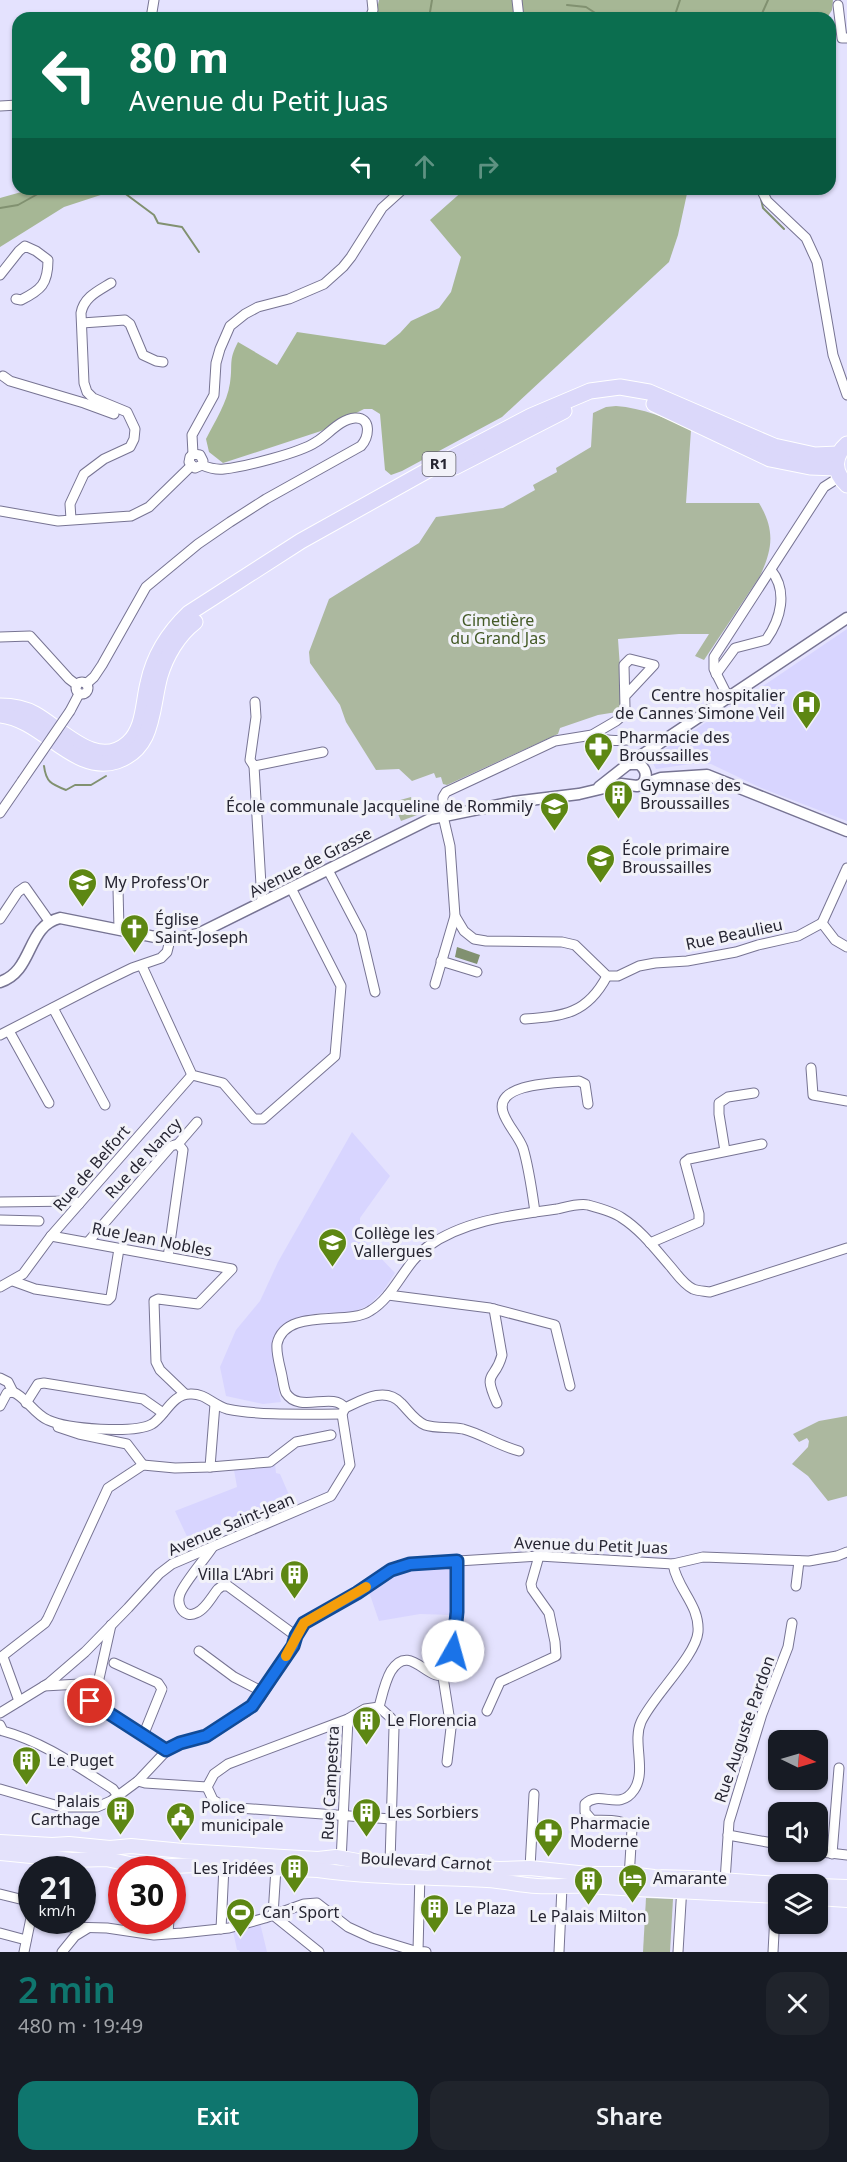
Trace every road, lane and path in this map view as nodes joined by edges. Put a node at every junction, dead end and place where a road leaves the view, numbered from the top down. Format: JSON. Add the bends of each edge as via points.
{"nodes":[{"id":1,"x":838,"y":5,"type":"dead end"},
{"id":2,"x":847,"y":38,"type":"edge"},
{"id":3,"x":396,"y":195,"type":"edge"},
{"id":4,"x":764,"y":195,"type":"edge"},
{"id":5,"x":0,"y":276,"type":"edge"},
{"id":6,"x":111,"y":283,"type":"dead end"},
{"id":7,"x":16,"y":299,"type":"dead end"},
{"id":8,"x":82,"y":323,"type":"junction"},
{"id":9,"x":163,"y":362,"type":"dead end"},
{"id":10,"x":3,"y":376,"type":"dead end"},
{"id":11,"x":844,"y":376,"type":"edge"},
{"id":12,"x":847,"y":395,"type":"edge"},
{"id":13,"x":131,"y":420,"type":"junction"},
{"id":14,"x":196,"y":466,"type":"junction"},
{"id":15,"x":842,"y":466,"type":"edge"},
{"id":16,"x":0,"y":511,"type":"edge"},
{"id":17,"x":70,"y":519,"type":"junction"},
{"id":18,"x":771,"y":570,"type":"junction"},
{"id":19,"x":847,"y":618,"type":"edge"},
{"id":20,"x":0,"y":637,"type":"edge"},
{"id":21,"x":716,"y":674,"type":"junction"},
{"id":22,"x":81,"y":688,"type":"junction"},
{"id":23,"x":625,"y":696,"type":"dead end"},
{"id":24,"x":729,"y":699,"type":"junction"},
{"id":25,"x":255,"y":702,"type":"dead end"},
{"id":26,"x":0,"y":706,"type":"edge"},
{"id":27,"x":0,"y":715,"type":"edge"},
{"id":28,"x":591,"y":735,"type":"junction"},
{"id":29,"x":655,"y":747,"type":"junction"},
{"id":30,"x":323,"y":752,"type":"dead end"},
{"id":31,"x":254,"y":766,"type":"junction"},
{"id":32,"x":627,"y":767,"type":"junction"},
{"id":33,"x":644,"y":774,"type":"junction"},
{"id":34,"x":627,"y":784,"type":"junction"},
{"id":35,"x":594,"y":790,"type":"junction"},
{"id":36,"x":0,"y":813,"type":"edge"},
{"id":37,"x":443,"y":816,"type":"junction"},
{"id":38,"x":847,"y":831,"type":"edge"},
{"id":39,"x":847,"y":868,"type":"edge"},
{"id":40,"x":328,"y":870,"type":"junction"},
{"id":41,"x":291,"y":888,"type":"junction"},
{"id":42,"x":118,"y":889,"type":"dead end"},
{"id":43,"x":262,"y":903,"type":"junction"},
{"id":44,"x":455,"y":916,"type":"junction"},
{"id":45,"x":0,"y":919,"type":"edge"},
{"id":46,"x":49,"y":921,"type":"junction"},
{"id":47,"x":822,"y":924,"type":"junction"},
{"id":48,"x":119,"y":929,"type":"junction"},
{"id":49,"x":170,"y":939,"type":"junction"},
{"id":50,"x":847,"y":947,"type":"edge"},
{"id":51,"x":441,"y":962,"type":"junction"},
{"id":52,"x":142,"y":966,"type":"junction"},
{"id":53,"x":477,"y":972,"type":"dead end"},
{"id":54,"x":607,"y":976,"type":"junction"},
{"id":55,"x":0,"y":982,"type":"edge"},
{"id":56,"x":435,"y":984,"type":"dead end"},
{"id":57,"x":375,"y":992,"type":"dead end"},
{"id":58,"x":53,"y":1008,"type":"junction"},
{"id":59,"x":525,"y":1019,"type":"dead end"},
{"id":60,"x":4,"y":1033,"type":"edge"},
{"id":61,"x":811,"y":1068,"type":"dead end"},
{"id":62,"x":192,"y":1075,"type":"junction"},
{"id":63,"x":754,"y":1093,"type":"dead end"},
{"id":64,"x":847,"y":1101,"type":"edge"},
{"id":65,"x":49,"y":1103,"type":"dead end"},
{"id":66,"x":588,"y":1104,"type":"dead end"},
{"id":67,"x":105,"y":1105,"type":"dead end"},
{"id":68,"x":197,"y":1122,"type":"dead end"},
{"id":69,"x":178,"y":1144,"type":"junction"},
{"id":70,"x":762,"y":1144,"type":"dead end"},
{"id":71,"x":725,"y":1151,"type":"junction"},
{"id":72,"x":0,"y":1202,"type":"edge"},
{"id":73,"x":79,"y":1204,"type":"junction"},
{"id":74,"x":535,"y":1212,"type":"junction"},
{"id":75,"x":0,"y":1220,"type":"edge"},
{"id":76,"x":39,"y":1221,"type":"dead end"},
{"id":77,"x":51,"y":1236,"type":"junction"},
{"id":78,"x":88,"y":1242,"type":"junction"},
{"id":79,"x":650,"y":1243,"type":"junction"},
{"id":80,"x":847,"y":1248,"type":"edge"},
{"id":81,"x":118,"y":1249,"type":"junction"},
{"id":82,"x":168,"y":1257,"type":"junction"},
{"id":83,"x":13,"y":1281,"type":"junction"},
{"id":84,"x":0,"y":1287,"type":"edge"},
{"id":85,"x":388,"y":1295,"type":"junction"},
{"id":86,"x":494,"y":1309,"type":"junction"},
{"id":87,"x":0,"y":1378,"type":"edge"},
{"id":88,"x":570,"y":1386,"type":"dead end"},
{"id":89,"x":13,"y":1392,"type":"junction"},
{"id":90,"x":185,"y":1394,"type":"junction"},
{"id":91,"x":26,"y":1403,"type":"junction"},
{"id":92,"x":497,"y":1403,"type":"dead end"},
{"id":93,"x":215,"y":1404,"type":"junction"},
{"id":94,"x":0,"y":1406,"type":"edge"},
{"id":95,"x":343,"y":1411,"type":"junction"},
{"id":96,"x":163,"y":1413,"type":"junction"},
{"id":97,"x":49,"y":1420,"type":"junction"},
{"id":98,"x":331,"y":1436,"type":"dead end"},
{"id":99,"x":519,"y":1451,"type":"dead end"},
{"id":100,"x":143,"y":1466,"type":"junction"},
{"id":101,"x":210,"y":1467,"type":"junction"},
{"id":102,"x":214,"y":1546,"type":"junction"},
{"id":103,"x":847,"y":1552,"type":"edge"},
{"id":104,"x":539,"y":1556,"type":"junction"},
{"id":105,"x":457,"y":1561,"type":"junction"},
{"id":106,"x":800,"y":1561,"type":"junction"},
{"id":107,"x":673,"y":1564,"type":"junction"},
{"id":108,"x":796,"y":1586,"type":"dead end"},
{"id":109,"x":792,"y":1623,"type":"dead end"},
{"id":110,"x":111,"y":1625,"type":"junction"},
{"id":111,"x":296,"y":1636,"type":"junction"},
{"id":112,"x":199,"y":1651,"type":"dead end"},
{"id":113,"x":1,"y":1657,"type":"edge"},
{"id":114,"x":114,"y":1663,"type":"dead end"},
{"id":115,"x":443,"y":1677,"type":"junction"},
{"id":116,"x":44,"y":1686,"type":"junction"},
{"id":117,"x":263,"y":1692,"type":"junction"},
{"id":118,"x":19,"y":1701,"type":"junction"},
{"id":119,"x":90,"y":1701,"type":"dead end"},
{"id":120,"x":379,"y":1707,"type":"junction"},
{"id":121,"x":487,"y":1711,"type":"dead end"},
{"id":122,"x":0,"y":1713,"type":"edge"},
{"id":123,"x":348,"y":1719,"type":"junction"},
{"id":124,"x":0,"y":1725,"type":"edge"},
{"id":125,"x":145,"y":1737,"type":"junction"},
{"id":126,"x":166,"y":1750,"type":"junction"},
{"id":127,"x":447,"y":1762,"type":"dead end"},
{"id":128,"x":839,"y":1768,"type":"dead end"},
{"id":129,"x":138,"y":1781,"type":"junction"},
{"id":130,"x":207,"y":1787,"type":"junction"},
{"id":131,"x":0,"y":1789,"type":"edge"},
{"id":132,"x":534,"y":1794,"type":"dead end"},
{"id":133,"x":118,"y":1796,"type":"junction"},
{"id":134,"x":343,"y":1816,"type":"junction"},
{"id":135,"x":391,"y":1819,"type":"junction"},
{"id":136,"x":728,"y":1835,"type":"junction"},
{"id":137,"x":0,"y":1842,"type":"edge"},
{"id":138,"x":768,"y":1842,"type":"edge"},
{"id":139,"x":73,"y":1845,"type":"junction"},
{"id":140,"x":0,"y":1853,"type":"edge"},
{"id":141,"x":828,"y":1853,"type":"edge"},
{"id":142,"x":832,"y":1854,"type":"junction"},
{"id":143,"x":847,"y":1855,"type":"edge"},
{"id":144,"x":18,"y":1856,"type":"edge"},
{"id":145,"x":72,"y":1856,"type":"edge"},
{"id":146,"x":341,"y":1858,"type":"junction"},
{"id":147,"x":421,"y":1862,"type":"junction"},
{"id":148,"x":390,"y":1863,"type":"junction"},
{"id":149,"x":224,"y":1866,"type":"junction"},
{"id":150,"x":186,"y":1867,"type":"edge"},
{"id":151,"x":530,"y":1868,"type":"junction"},
{"id":152,"x":276,"y":1869,"type":"junction"},
{"id":153,"x":340,"y":1874,"type":"junction"},
{"id":154,"x":629,"y":1874,"type":"junction"},
{"id":155,"x":420,"y":1878,"type":"junction"},
{"id":156,"x":682,"y":1878,"type":"junction"},
{"id":157,"x":724,"y":1881,"type":"junction"},
{"id":158,"x":828,"y":1886,"type":"edge"},
{"id":159,"x":562,"y":1887,"type":"junction"},
{"id":160,"x":847,"y":1887,"type":"edge"},
{"id":161,"x":628,"y":1889,"type":"junction"},
{"id":162,"x":768,"y":1890,"type":"edge"},
{"id":163,"x":768,"y":1892,"type":"edge"},
{"id":164,"x":682,"y":1893,"type":"junction"},
{"id":165,"x":0,"y":1894,"type":"edge"},
{"id":166,"x":18,"y":1898,"type":"edge"},
{"id":167,"x":828,"y":1899,"type":"edge"},
{"id":168,"x":847,"y":1900,"type":"edge"},
{"id":169,"x":273,"y":1915,"type":"junction"},
{"id":170,"x":221,"y":1929,"type":"junction"},
{"id":171,"x":186,"y":1932,"type":"edge"},
{"id":172,"x":0,"y":1933,"type":"edge"},
{"id":173,"x":27,"y":1934,"type":"edge"},
{"id":174,"x":67,"y":1934,"type":"edge"},
{"id":175,"x":78,"y":1934,"type":"edge"},
{"id":176,"x":143,"y":1934,"type":"edge"},
{"id":177,"x":168,"y":1934,"type":"edge"},
{"id":178,"x":774,"y":1934,"type":"edge"},
{"id":179,"x":26,"y":1940,"type":"junction"},
{"id":180,"x":66,"y":1950,"type":"edge"},
{"id":181,"x":24,"y":1952,"type":"edge"},
{"id":182,"x":319,"y":1952,"type":"edge"},
{"id":183,"x":418,"y":1952,"type":"edge"},
{"id":184,"x":426,"y":1952,"type":"edge"},
{"id":185,"x":559,"y":1952,"type":"edge"},
{"id":186,"x":678,"y":1952,"type":"edge"},
{"id":187,"x":773,"y":1952,"type":"edge"}],
"edges":[{"from":1,"to":2,"type":"street","via":[[842,38]]},
{"from":3,"to":14,"type":"street","via":[[382,208],[351,257],[324,284],[258,307],[230,326],[216,363],[214,394],[192,435],[193,454],[200,455],[203,461]]},
{"from":4,"to":11,"type":"street","via":[[806,238],[817,262],[827,324]]},
{"from":5,"to":7,"type":"street","via":[[25,246],[48,260],[46,281],[28,297]]},
{"from":6,"to":8,"type":"street","via":[[86,300]]},
{"from":8,"to":9,"type":"street","via":[[125,320],[143,355]]},
{"from":8,"to":13,"type":"street","via":[[87,392],[127,412]]},
{"from":10,"to":13,"type":"street"},
{"from":11,"to":12,"type":"street"},
{"from":13,"to":17,"type":"street","via":[[134,439],[129,447],[84,474],[70,504]]},
{"from":14,"to":17,"type":"street","via":[[141,512]]},
{"from":14,"to":22,"type":"street","via":[[224,469],[293,453],[355,418],[367,426],[367,439],[361,446],[222,528],[146,588],[102,665]]},
{"from":15,"to":18,"type":"street","via":[[835,480],[824,487]]},
{"from":15,"to":26,"type":"highway","number":"R1","via":[[774,446],[649,392],[620,387],[583,393],[430,468],[336,521],[189,613],[162,645],[148,682],[139,728],[117,750],[102,753],[88,749],[31,712]]},
{"from":15,"to":27,"type":"highway","number":"R1","via":[[810,468],[770,459],[641,400],[587,402],[435,477],[263,577],[191,625],[165,664],[146,736],[127,757],[111,762],[88,761],[20,719]]},
{"from":16,"to":17,"type":"street","via":[[58,521]]},
{"from":18,"to":21,"type":"street","via":[[714,657]]},
{"from":18,"to":21,"type":"street","via":[[780,586],[782,604],[770,634],[766,640],[735,648]]},
{"from":19,"to":24,"type":"street","name":"Avenue de Grasse"},
{"from":20,"to":22,"type":"street","via":[[30,636]]},
{"from":21,"to":24,"type":"street"},
{"from":22,"to":36,"type":"street","bridge":true,"via":[[70,711]]},
{"from":23,"to":28,"type":"street","via":[[623,715]]},
{"from":24,"to":29,"type":"street","name":"Avenue de Grasse"},
{"from":25,"to":31,"type":"street","via":[[250,760]]},
{"from":28,"to":29,"type":"street","via":[[611,740],[651,739]]},
{"from":28,"to":37,"type":"street","via":[[555,741],[452,788],[443,797]]},
{"from":29,"to":32,"type":"street","name":"Avenue de Grasse"},
{"from":29,"to":33,"type":"street","name":"Avenue de Grasse"},
{"from":30,"to":31,"type":"street"},
{"from":31,"to":43,"type":"street"},
{"from":32,"to":33,"type":"street","via":[[636,763]]},
{"from":32,"to":34,"type":"street","via":[[623,777]]},
{"from":32,"to":35,"type":"street","name":"Avenue de Grasse"},
{"from":33,"to":34,"type":"street","via":[[633,786]]},
{"from":33,"to":38,"type":"street","via":[[661,778],[712,776]]},
{"from":34,"to":35,"type":"street"},
{"from":35,"to":37,"type":"street","name":"Avenue de Grasse"},
{"from":37,"to":40,"type":"street","name":"Avenue de Grasse"},
{"from":37,"to":44,"type":"street","via":[[450,846]]},
{"from":39,"to":47,"type":"street"},
{"from":40,"to":41,"type":"street","name":"Avenue de Grasse"},
{"from":40,"to":57,"type":"street","via":[[360,933]]},
{"from":41,"to":43,"type":"street","name":"Avenue de Grasse"},
{"from":41,"to":62,"type":"street","via":[[341,986],[335,1056],[258,1120],[223,1083]]},
{"from":42,"to":48,"type":"street"},
{"from":43,"to":49,"type":"street","name":"Avenue de Grasse","via":[[198,934]]},
{"from":44,"to":51,"type":"street"},
{"from":44,"to":54,"type":"street","via":[[474,939],[575,945]]},
{"from":45,"to":46,"type":"street","via":[[25,887]]},
{"from":46,"to":48,"type":"street","name":"Avenue de Grasse","via":[[60,918]]},
{"from":46,"to":55,"type":"street","via":[[19,970]]},
{"from":47,"to":50,"type":"street","via":[[834,940]]},
{"from":47,"to":54,"type":"street","name":"Rue Beaulieu","via":[[798,936],[736,952],[655,963]]},
{"from":48,"to":49,"type":"street","name":"Avenue de Grasse"},
{"from":49,"to":52,"type":"street","via":[[164,956]]},
{"from":51,"to":53,"type":"street"},
{"from":51,"to":56,"type":"street"},
{"from":52,"to":58,"type":"street"},
{"from":52,"to":62,"type":"street"},
{"from":54,"to":59,"type":"street","via":[[585,1006],[568,1014]]},
{"from":58,"to":60,"type":"street"},
{"from":58,"to":67,"type":"street"},
{"from":60,"to":65,"type":"street"},
{"from":61,"to":64,"type":"street","via":[[813,1095]]},
{"from":62,"to":73,"type":"street","name":"Rue de Belfort"},
{"from":63,"to":71,"type":"street","via":[[728,1097],[719,1103]]},
{"from":66,"to":74,"type":"street","via":[[585,1084],[579,1081],[517,1088],[504,1098],[503,1112],[523,1149]]},
{"from":68,"to":69,"type":"street","name":"Rue de Nancy"},
{"from":69,"to":78,"type":"street","name":"Rue de Nancy","via":[[171,1146]]},
{"from":69,"to":82,"type":"street","via":[[183,1150]]},
{"from":70,"to":71,"type":"street"},
{"from":71,"to":79,"type":"street","via":[[685,1162],[699,1222]]},
{"from":72,"to":73,"type":"street"},
{"from":73,"to":77,"type":"street","name":"Rue de Belfort"},
{"from":74,"to":79,"type":"street","via":[[586,1205],[621,1217]]},
{"from":74,"to":85,"type":"street","via":[[458,1230],[427,1247]]},
{"from":75,"to":76,"type":"street"},
{"from":77,"to":78,"type":"street","name":"Rue Jean Nobles"},
{"from":77,"to":83,"type":"street","name":"Rue de Belfort","via":[[23,1274]]},
{"from":78,"to":81,"type":"street","name":"Rue Jean Nobles"},
{"from":79,"to":80,"type":"street","via":[[682,1281],[694,1290],[710,1292]]},
{"from":81,"to":82,"type":"street","name":"Rue Jean Nobles"},
{"from":81,"to":83,"type":"street","via":[[108,1300],[35,1289]]},
{"from":82,"to":90,"type":"street","name":"Rue Jean Nobles","via":[[232,1269],[198,1304],[154,1301],[156,1362]]},
{"from":83,"to":84,"type":"street"},
{"from":85,"to":86,"type":"street"},
{"from":85,"to":95,"type":"street","via":[[370,1312],[297,1324],[283,1332],[278,1344],[286,1393],[302,1402],[337,1402],[342,1404]]},
{"from":86,"to":88,"type":"street","via":[[555,1325]]},
{"from":86,"to":92,"type":"street","via":[[502,1355],[489,1378]]},
{"from":87,"to":89,"type":"street","via":[[9,1382]]},
{"from":89,"to":91,"type":"street"},
{"from":89,"to":94,"type":"street","via":[[7,1393]]},
{"from":90,"to":93,"type":"street","via":[[205,1396]]},
{"from":90,"to":96,"type":"street"},
{"from":91,"to":96,"type":"street","via":[[38,1384],[44,1383],[143,1399]]},
{"from":91,"to":97,"type":"street"},
{"from":93,"to":95,"type":"street","via":[[269,1413]]},
{"from":93,"to":101,"type":"street"},
{"from":95,"to":99,"type":"street","via":[[372,1396],[390,1396],[420,1423],[466,1430]]},
{"from":95,"to":102,"type":"street","name":"Avenue Saint-Jean","via":[[350,1464],[331,1496]]},
{"from":96,"to":97,"type":"street","via":[[137,1430],[88,1428]]},
{"from":97,"to":100,"type":"street","via":[[79,1434],[127,1444]]},
{"from":98,"to":101,"type":"street","via":[[296,1442],[270,1462]]},
{"from":100,"to":101,"type":"street"},
{"from":100,"to":113,"type":"street","via":[[108,1488],[45,1623]]},
{"from":102,"to":110,"type":"street","name":"Avenue Saint-Jean","via":[[165,1569]]},
{"from":102,"to":111,"type":"street","via":[[180,1593],[178,1604],[182,1611],[188,1615],[197,1613],[218,1589],[228,1586]]},
{"from":103,"to":106,"type":"street","name":"Avenue du Petit Juas"},
{"from":104,"to":105,"type":"street","name":"Avenue du Petit Juas"},
{"from":104,"to":107,"type":"street","name":"Avenue du Petit Juas"},
{"from":104,"to":121,"type":"street","via":[[531,1584],[549,1613],[556,1656],[500,1682]]},
{"from":105,"to":111,"type":"street","name":"Avenue du Petit Juas","via":[[410,1564],[391,1570],[304,1623]]},
{"from":105,"to":115,"type":"street","via":[[455,1634],[450,1668]]},
{"from":106,"to":107,"type":"street","name":"Avenue du Petit Juas","via":[[703,1557]]},
{"from":106,"to":108,"type":"street"},
{"from":107,"to":154,"type":"street","via":[[696,1611],[698,1634],[641,1723],[639,1776],[634,1790],[623,1800],[596,1797],[585,1804],[585,1812],[592,1820],[624,1823],[632,1829]]},
{"from":109,"to":136,"type":"street","name":"Rue Auguste Pardon","via":[[788,1647],[736,1795]]},
{"from":110,"to":116,"type":"street","name":"Avenue Saint-Jean"},
{"from":110,"to":116,"type":"street","via":[[98,1683]]},
{"from":111,"to":117,"type":"street","name":"Avenue du Petit Juas"},
{"from":112,"to":117,"type":"street","via":[[234,1677]]},
{"from":113,"to":118,"type":"street"},
{"from":114,"to":125,"type":"street","via":[[158,1683],[162,1689]]},
{"from":115,"to":120,"type":"street","via":[[419,1663],[406,1660],[396,1664],[389,1673]]},
{"from":115,"to":127,"type":"street","via":[[451,1728]]},
{"from":116,"to":118,"type":"street","name":"Avenue Saint-Jean"},
{"from":117,"to":126,"type":"street","name":"Avenue du Petit Juas","via":[[246,1712],[229,1723]]},
{"from":118,"to":122,"type":"street","name":"Avenue Saint-Jean"},
{"from":119,"to":125,"type":"street"},
{"from":120,"to":123,"type":"street","name":"Rue Campestra","via":[[365,1709]]},
{"from":120,"to":135,"type":"street","via":[[391,1718],[394,1728]]},
{"from":123,"to":130,"type":"street","via":[[228,1764],[214,1774]]},
{"from":123,"to":134,"type":"street","name":"Rue Campestra"},
{"from":124,"to":133,"type":"street","via":[[3,1731],[25,1737],[57,1754]]},
{"from":125,"to":126,"type":"street"},
{"from":126,"to":129,"type":"street","name":"Avenue du Petit Juas"},
{"from":128,"to":142,"type":"street"},
{"from":129,"to":130,"type":"street"},
{"from":129,"to":133,"type":"street","name":"Avenue du Petit Juas"},
{"from":130,"to":134,"type":"street","via":[[213,1800],[225,1808]]},
{"from":131,"to":133,"type":"street","name":"Avenue du Petit Juas","via":[[43,1803],[82,1809],[97,1807]]},
{"from":132,"to":151,"type":"street"},
{"from":134,"to":135,"type":"street"},
{"from":134,"to":146,"type":"street","name":"Rue Campestra"},
{"from":135,"to":148,"type":"street"},
{"from":136,"to":138,"type":"street"},
{"from":136,"to":157,"type":"street","name":"Rue Auguste Pardon"},
{"from":137,"to":139,"type":"main road","name":"Boulevard Carnot"},
{"from":139,"to":145,"type":"street"},
{"from":139,"to":146,"type":"main road","name":"Boulevard Carnot"},
{"from":140,"to":144,"type":"main road","name":"Boulevard Carnot"},
{"from":141,"to":142,"type":"street"},
{"from":142,"to":143,"type":"street"},
{"from":146,"to":148,"type":"main road","name":"Boulevard Carnot"},
{"from":146,"to":153,"type":"street","name":"Rue Campestra"},
{"from":147,"to":148,"type":"main road","name":"Boulevard Carnot"},
{"from":147,"to":151,"type":"main road","name":"Boulevard Carnot"},
{"from":147,"to":155,"type":"street"},
{"from":149,"to":150,"type":"main road","name":"Boulevard Carnot"},
{"from":149,"to":152,"type":"main road","name":"Boulevard Carnot"},
{"from":149,"to":170,"type":"street"},
{"from":151,"to":154,"type":"main road","name":"Boulevard Carnot"},
{"from":152,"to":153,"type":"main road","name":"Boulevard Carnot"},
{"from":152,"to":169,"type":"street"},
{"from":153,"to":155,"type":"main road","name":"Boulevard Carnot"},
{"from":154,"to":156,"type":"main road","name":"Boulevard Carnot"},
{"from":154,"to":161,"type":"street"},
{"from":155,"to":159,"type":"main road","name":"Boulevard Carnot"},
{"from":155,"to":183,"type":"street"},
{"from":156,"to":157,"type":"main road","name":"Boulevard Carnot"},
{"from":156,"to":164,"type":"street"},
{"from":157,"to":162,"type":"main road","name":"Boulevard Carnot"},
{"from":158,"to":160,"type":"main road"},
{"from":159,"to":161,"type":"main road","name":"Boulevard Carnot"},
{"from":159,"to":185,"type":"street"},
{"from":161,"to":164,"type":"main road","name":"Boulevard Carnot"},
{"from":163,"to":164,"type":"main road","name":"Boulevard Carnot"},
{"from":164,"to":186,"type":"street"},
{"from":165,"to":166,"type":"street"},
{"from":167,"to":168,"type":"main road"},
{"from":169,"to":170,"type":"street"},
{"from":169,"to":182,"type":"street"},
{"from":169,"to":183,"type":"street","via":[[317,1903],[348,1927]]},
{"from":170,"to":171,"type":"street"},
{"from":172,"to":179,"type":"street"},
{"from":173,"to":179,"type":"street"},
{"from":174,"to":180,"type":"street"},
{"from":175,"to":180,"type":"street"},
{"from":176,"to":177,"type":"street"},
{"from":178,"to":187,"type":"street"},
{"from":179,"to":181,"type":"street"},
{"from":183,"to":184,"type":"street"}]}
